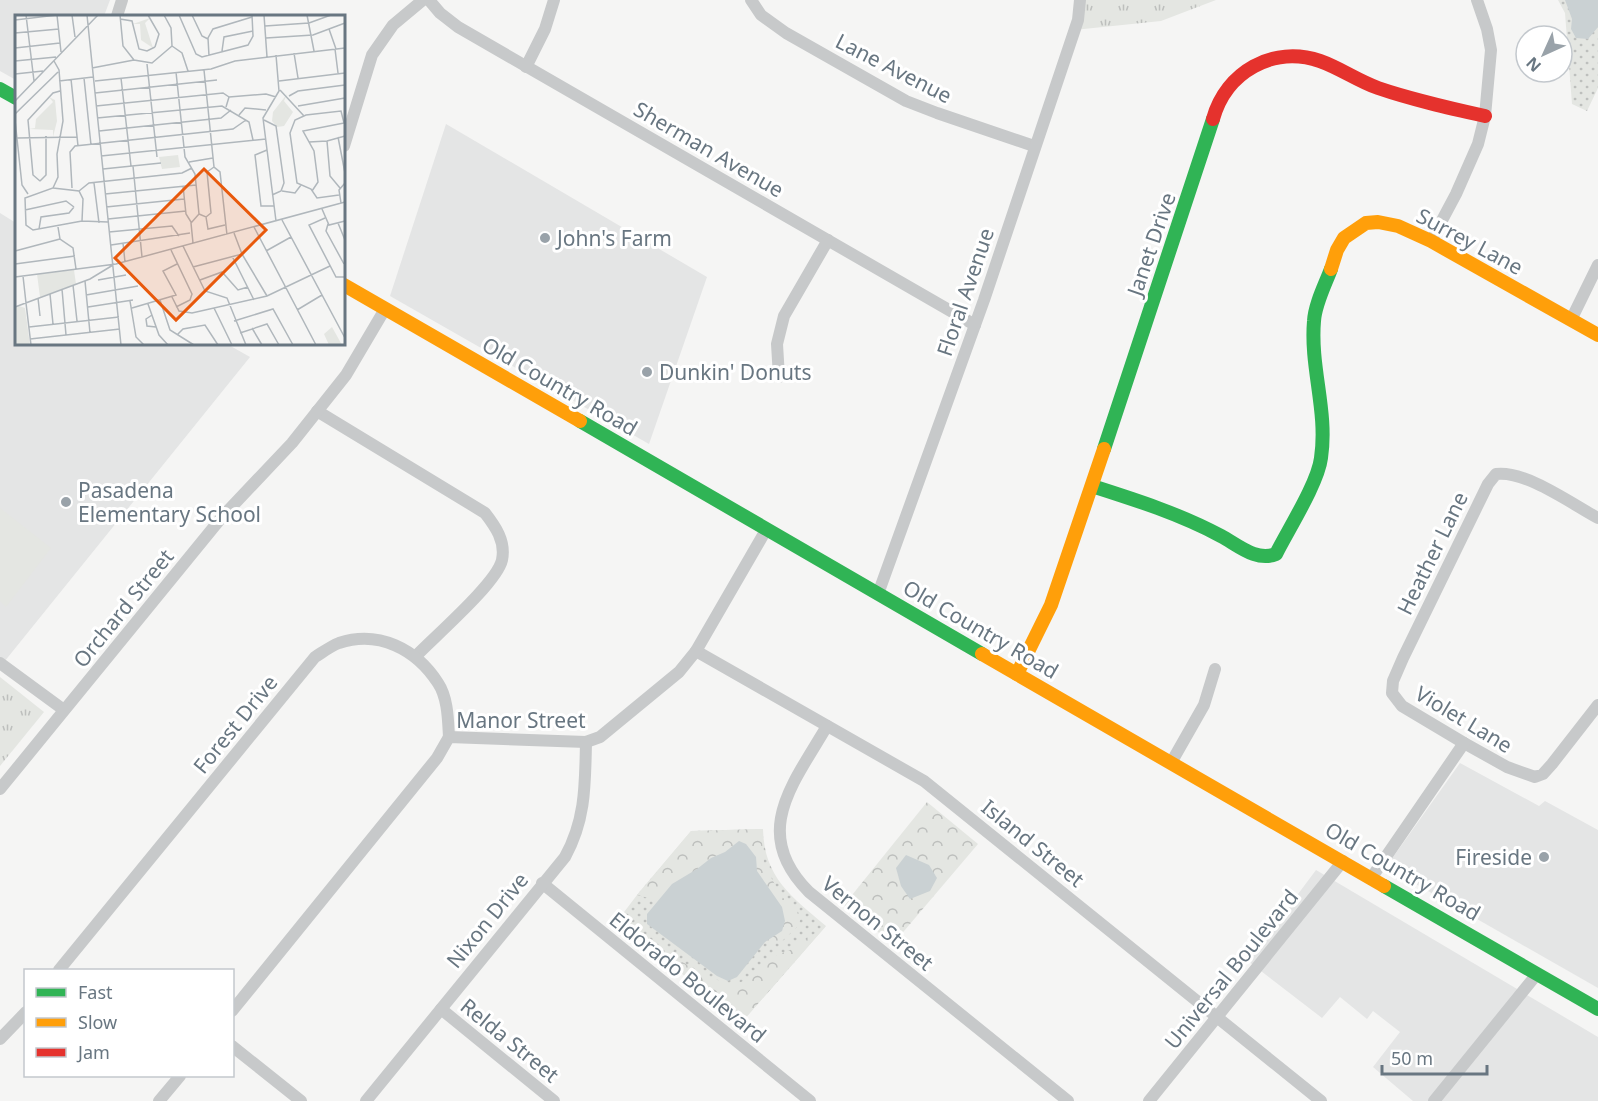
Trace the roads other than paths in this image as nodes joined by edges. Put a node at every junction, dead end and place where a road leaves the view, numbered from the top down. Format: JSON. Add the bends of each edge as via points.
{"nodes":[{"id":1,"x":122,"y":0,"type":"edge"},
{"id":2,"x":423,"y":0,"type":"edge"},
{"id":3,"x":429,"y":0,"type":"edge"},
{"id":4,"x":554,"y":0,"type":"edge"},
{"id":5,"x":752,"y":0,"type":"edge"},
{"id":6,"x":1080,"y":0,"type":"edge"},
{"id":7,"x":1477,"y":0,"type":"edge"},
{"id":8,"x":117,"y":15,"type":"edge"},
{"id":9,"x":526,"y":67,"type":"junction"},
{"id":10,"x":0,"y":89,"type":"edge"},
{"id":11,"x":15,"y":97,"type":"edge"},
{"id":12,"x":1485,"y":116,"type":"junction"},
{"id":13,"x":345,"y":143,"type":"edge"},
{"id":14,"x":1034,"y":146,"type":"junction"},
{"id":15,"x":828,"y":240,"type":"junction"},
{"id":16,"x":1431,"y":241,"type":"junction"},
{"id":17,"x":1598,"y":265,"type":"edge"},
{"id":18,"x":345,"y":286,"type":"edge"},
{"id":19,"x":385,"y":309,"type":"junction"},
{"id":20,"x":1571,"y":320,"type":"junction"},
{"id":21,"x":975,"y":325,"type":"junction"},
{"id":22,"x":1598,"y":335,"type":"edge"},
{"id":23,"x":779,"y":377,"type":"dead end"},
{"id":24,"x":317,"y":411,"type":"junction"},
{"id":25,"x":1092,"y":486,"type":"junction"},
{"id":26,"x":1598,"y":518,"type":"edge"},
{"id":27,"x":766,"y":530,"type":"junction"},
{"id":28,"x":878,"y":594,"type":"junction"},
{"id":29,"x":696,"y":651,"type":"junction"},
{"id":30,"x":415,"y":657,"type":"junction"},
{"id":31,"x":1403,"y":658,"type":"joint"},
{"id":32,"x":0,"y":663,"type":"edge"},
{"id":33,"x":1215,"y":669,"type":"dead end"},
{"id":34,"x":1017,"y":674,"type":"junction"},
{"id":35,"x":1598,"y":705,"type":"edge"},
{"id":36,"x":64,"y":710,"type":"junction"},
{"id":37,"x":827,"y":726,"type":"junction"},
{"id":38,"x":449,"y":737,"type":"junction"},
{"id":39,"x":586,"y":742,"type":"junction"},
{"id":40,"x":1464,"y":743,"type":"junction"},
{"id":41,"x":1172,"y":763,"type":"junction"},
{"id":42,"x":0,"y":789,"type":"edge"},
{"id":43,"x":1343,"y":861,"type":"junction"},
{"id":44,"x":1371,"y":878,"type":"junction"},
{"id":45,"x":542,"y":883,"type":"junction"},
{"id":46,"x":60,"y":969,"type":"edge"},
{"id":47,"x":1537,"y":974,"type":"junction"},
{"id":48,"x":234,"y":1009,"type":"edge"},
{"id":49,"x":441,"y":1009,"type":"junction"},
{"id":50,"x":1598,"y":1009,"type":"edge"},
{"id":51,"x":24,"y":1014,"type":"edge"},
{"id":52,"x":1217,"y":1017,"type":"junction"},
{"id":53,"x":0,"y":1039,"type":"edge"},
{"id":54,"x":234,"y":1048,"type":"edge"},
{"id":55,"x":179,"y":1077,"type":"edge"},
{"id":56,"x":159,"y":1101,"type":"edge"},
{"id":57,"x":301,"y":1101,"type":"edge"},
{"id":58,"x":366,"y":1101,"type":"edge"},
{"id":59,"x":554,"y":1101,"type":"edge"},
{"id":60,"x":810,"y":1101,"type":"edge"},
{"id":61,"x":1068,"y":1101,"type":"edge"},
{"id":62,"x":1149,"y":1101,"type":"edge"},
{"id":63,"x":1322,"y":1101,"type":"edge"},
{"id":64,"x":1434,"y":1101,"type":"edge"}],
"edges":[{"from":1,"to":8,"type":"street"},
{"from":2,"to":13,"type":"street","via":[[393,25],[375,50]]},
{"from":3,"to":9,"type":"street","name":"Sherman Avenue","via":[[458,27]]},
{"from":4,"to":9,"type":"street"},
{"from":5,"to":14,"type":"street","name":"Lane Avenue","via":[[761,15],[786,33],[906,101]]},
{"from":6,"to":14,"type":"street","name":"Floral Avenue","via":[[1078,20]]},
{"from":7,"to":12,"type":"street","via":[[1491,50]]},
{"from":9,"to":15,"type":"street","name":"Sherman Avenue"},
{"from":10,"to":11,"type":"street"},
{"from":12,"to":16,"type":"street","via":[[1478,144]]},
{"from":12,"to":25,"type":"street","name":"Janet Drive","via":[[1390,92],[1320,60],[1302,56],[1270,58],[1240,74],[1218,105]]},
{"from":14,"to":21,"type":"street","name":"Floral Avenue"},
{"from":15,"to":21,"type":"street","name":"Sherman Avenue"},
{"from":15,"to":23,"type":"street","via":[[784,316],[777,344]]},
{"from":16,"to":20,"type":"street","name":"Surrey Lane"},
{"from":16,"to":25,"type":"street","name":"Surrey Lane","via":[[1378,222],[1355,230],[1337,250],[1314,319],[1314,358],[1324,423],[1321,461],[1276,554],[1249,553],[1194,521]]},
{"from":17,"to":20,"type":"street"},
{"from":18,"to":19,"type":"street","name":"Old Country Road"},
{"from":19,"to":24,"type":"street","name":"Orchard Street","via":[[346,375]]},
{"from":19,"to":27,"type":"street","name":"Old Country Road"},
{"from":20,"to":22,"type":"street","name":"Surrey Lane"},
{"from":21,"to":28,"type":"street","name":"Floral Avenue"},
{"from":24,"to":30,"type":"street","via":[[485,513],[502,542],[497,572]]},
{"from":24,"to":36,"type":"street","name":"Orchard Street","via":[[222,517]]},
{"from":25,"to":34,"type":"street","name":"Janet Drive","via":[[1051,605]]},
{"from":26,"to":31,"type":"street","name":"Heather Lane","via":[[1534,483],[1508,472],[1496,474]]},
{"from":27,"to":28,"type":"street","name":"Old Country Road"},
{"from":27,"to":29,"type":"street","name":"Manor Street"},
{"from":28,"to":34,"type":"street","name":"Old Country Road"},
{"from":29,"to":37,"type":"street","name":"Island Street"},
{"from":29,"to":39,"type":"street","name":"Manor Street","via":[[679,672],[613,728]]},
{"from":30,"to":38,"type":"street","name":"Forest Drive","via":[[439,684]]},
{"from":30,"to":46,"type":"street","name":"Forest Drive","via":[[388,641],[363,638],[338,643],[315,657]]},
{"from":31,"to":40,"type":"street","name":"Violet Lane","via":[[1393,681],[1396,700]]},
{"from":32,"to":36,"type":"street"},
{"from":33,"to":41,"type":"street","via":[[1204,705]]},
{"from":34,"to":41,"type":"street","name":"Old Country Road"},
{"from":35,"to":40,"type":"street","name":"Violet Lane","via":[[1552,764],[1536,777],[1507,767]]},
{"from":36,"to":42,"type":"street","name":"Orchard Street"},
{"from":37,"to":52,"type":"street","name":"Island Street","via":[[924,781]]},
{"from":37,"to":61,"type":"street","name":"Vernon Street","via":[[787,795],[783,810],[781,845],[795,878]]},
{"from":38,"to":39,"type":"street","name":"Manor Street"},
{"from":38,"to":48,"type":"street","name":"Manor Street","via":[[431,765]]},
{"from":39,"to":45,"type":"street","name":"Nixon Drive","via":[[580,822],[565,857]]},
{"from":40,"to":44,"type":"street"},
{"from":41,"to":43,"type":"street","name":"Old Country Road"},
{"from":43,"to":44,"type":"street","name":"Old Country Road"},
{"from":43,"to":52,"type":"street","name":"Universal Boulevard"},
{"from":44,"to":47,"type":"street","name":"Old Country Road"},
{"from":45,"to":49,"type":"street","name":"Nixon Drive"},
{"from":45,"to":60,"type":"street","name":"Eldorado Boulevard"},
{"from":47,"to":50,"type":"street","name":"Old Country Road"},
{"from":47,"to":64,"type":"street"},
{"from":49,"to":58,"type":"street","name":"Nixon Drive"},
{"from":49,"to":59,"type":"street","name":"Relda Street"},
{"from":51,"to":53,"type":"street"},
{"from":52,"to":62,"type":"street","name":"Universal Boulevard"},
{"from":52,"to":63,"type":"street","name":"Island Street"},
{"from":54,"to":57,"type":"street"},
{"from":55,"to":56,"type":"street"}]}
